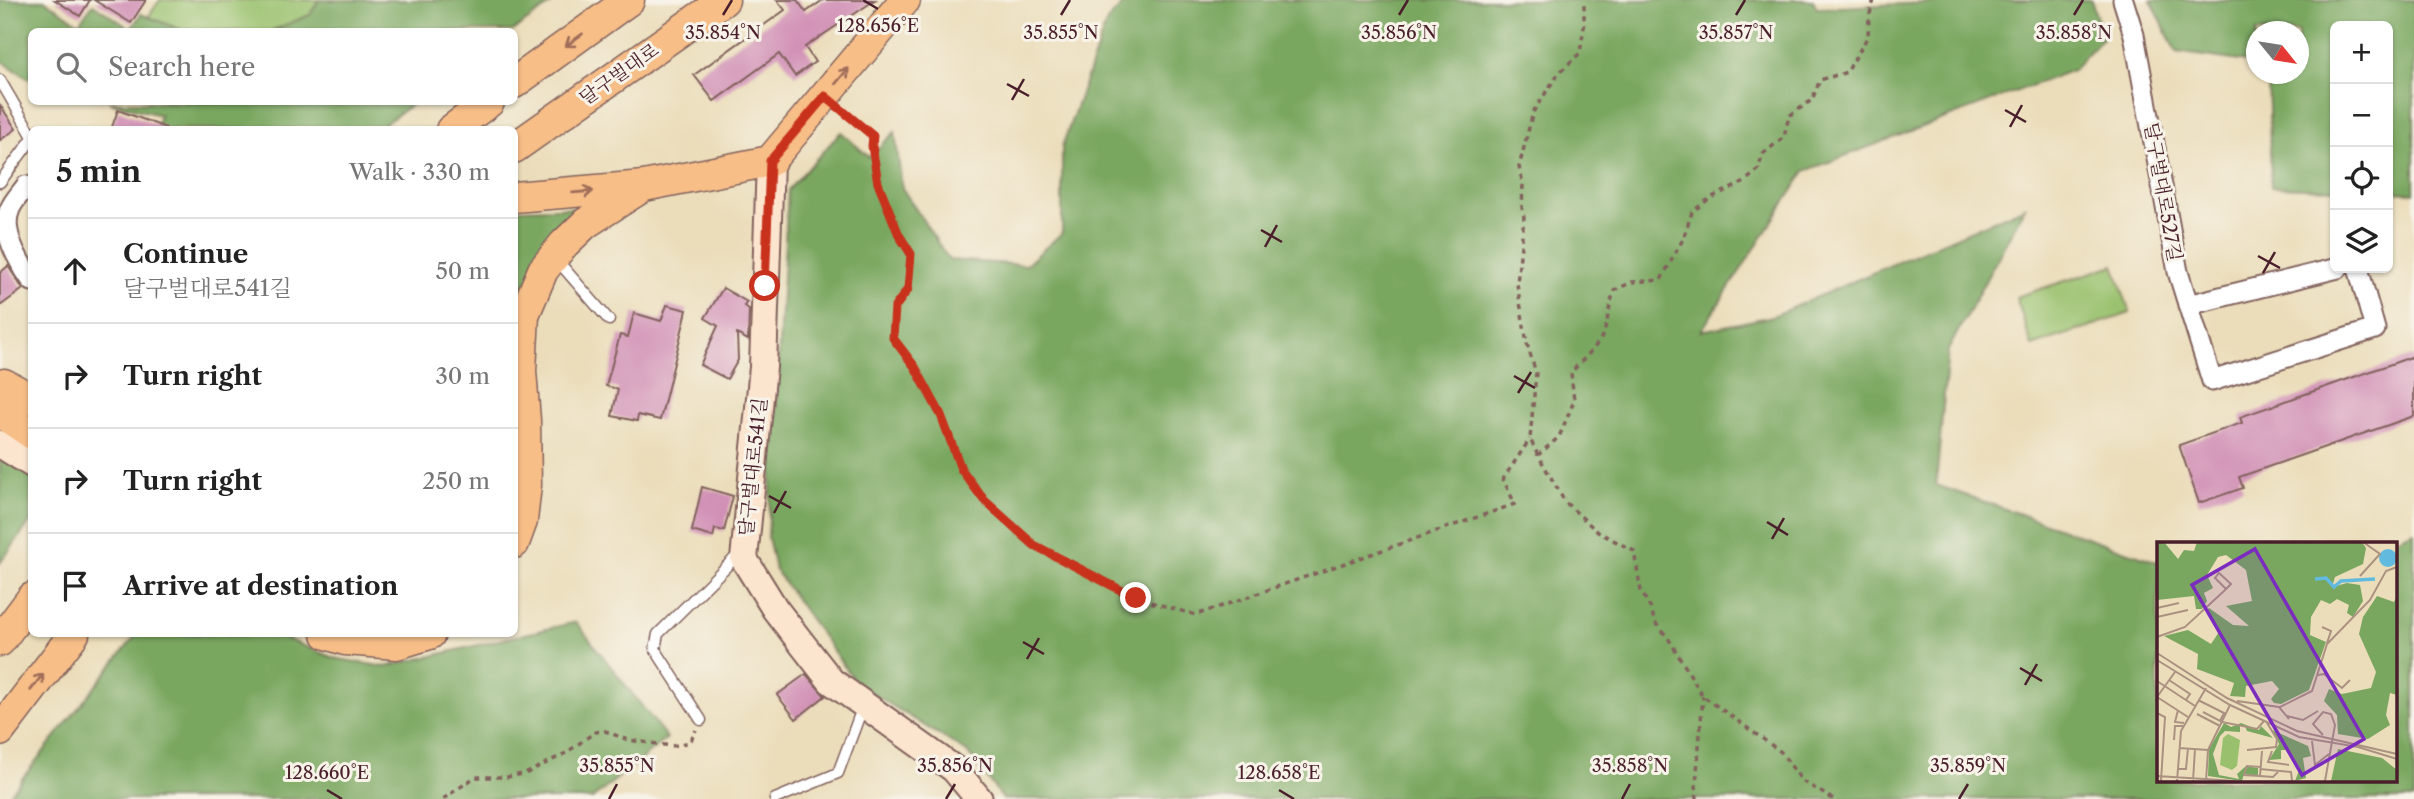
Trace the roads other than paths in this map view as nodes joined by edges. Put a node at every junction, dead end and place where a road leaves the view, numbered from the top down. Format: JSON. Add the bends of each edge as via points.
{"nodes":[{"id":1,"x":629,"y":0,"type":"edge"},
{"id":2,"x":724,"y":0,"type":"edge"},
{"id":3,"x":905,"y":0,"type":"edge"},
{"id":4,"x":2123,"y":0,"type":"edge"},
{"id":5,"x":0,"y":80,"type":"edge"},
{"id":6,"x":518,"y":80,"type":"edge"},
{"id":7,"x":485,"y":105,"type":"edge"},
{"id":8,"x":456,"y":126,"type":"edge"},
{"id":9,"x":28,"y":130,"type":"edge"},
{"id":10,"x":28,"y":143,"type":"edge"},
{"id":11,"x":518,"y":145,"type":"edge"},
{"id":12,"x":770,"y":161,"type":"junction"},
{"id":13,"x":0,"y":182,"type":"edge"},
{"id":14,"x":643,"y":186,"type":"junction"},
{"id":15,"x":28,"y":187,"type":"edge"},
{"id":16,"x":518,"y":197,"type":"edge"},
{"id":17,"x":554,"y":256,"type":"junction"},
{"id":18,"x":2330,"y":270,"type":"edge"},
{"id":19,"x":2359,"y":273,"type":"edge"},
{"id":20,"x":28,"y":275,"type":"edge"},
{"id":21,"x":2188,"y":305,"type":"junction"},
{"id":22,"x":609,"y":320,"type":"dead end"},
{"id":23,"x":1,"y":391,"type":"edge"},
{"id":24,"x":28,"y":398,"type":"edge"},
{"id":25,"x":28,"y":408,"type":"edge"},
{"id":26,"x":0,"y":444,"type":"edge"},
{"id":27,"x":28,"y":449,"type":"edge"},
{"id":28,"x":28,"y":452,"type":"edge"},
{"id":29,"x":518,"y":532,"type":"edge"},
{"id":30,"x":745,"y":548,"type":"junction"},
{"id":31,"x":28,"y":603,"type":"edge"},
{"id":32,"x":72,"y":637,"type":"edge"},
{"id":33,"x":336,"y":637,"type":"edge"},
{"id":34,"x":420,"y":637,"type":"edge"},
{"id":35,"x":0,"y":641,"type":"edge"},
{"id":36,"x":863,"y":705,"type":"junction"},
{"id":37,"x":701,"y":720,"type":"road end"},
{"id":38,"x":0,"y":731,"type":"edge"},
{"id":39,"x":775,"y":799,"type":"edge"},
{"id":40,"x":979,"y":799,"type":"edge"}],
"edges":[{"from":1,"to":6,"type":"main road","one_way":true},
{"from":2,"to":11,"type":"main road","name":"달구벌대로"},
{"from":12,"to":3,"type":"main road","one_way":true},
{"from":4,"to":21,"type":"street","name":"달구벌대로527길"},
{"from":5,"to":9,"type":"lane"},
{"from":7,"to":8,"type":"main road"},
{"from":10,"to":13,"type":"lane"},
{"from":12,"to":14,"type":"main road"},
{"from":12,"to":30,"type":"street","name":"달구벌대로541길","via":[[763,367]]},
{"from":16,"to":14,"type":"main road","one_way":true},
{"from":14,"to":17,"type":"main road","via":[[586,223]]},
{"from":15,"to":20,"type":"street","via":[[9,209],[6,229]]},
{"from":17,"to":22,"type":"lane"},
{"from":17,"to":29,"type":"main road","via":[[543,270],[524,316],[521,371],[526,485]]},
{"from":18,"to":21,"type":"street"},
{"from":19,"to":21,"type":"street","name":"달구벌대로527길","via":[[2375,329],[2212,382]]},
{"from":23,"to":24,"type":"main road"},
{"from":23,"to":25,"type":"main road"},
{"from":23,"to":27,"type":"main road"},
{"from":26,"to":28,"type":"street"},
{"from":30,"to":36,"type":"street","name":"달구벌대로541길","via":[[744,559],[792,632],[831,681]]},
{"from":30,"to":37,"type":"lane","via":[[658,634],[655,649]]},
{"from":31,"to":35,"type":"main road"},
{"from":38,"to":32,"type":"main road","one_way":true},
{"from":33,"to":34,"type":"main road","via":[[397,644]]},
{"from":36,"to":39,"type":"lane","via":[[838,773]]},
{"from":36,"to":40,"type":"street","name":"달구벌대로541길","via":[[954,769]]}]}
